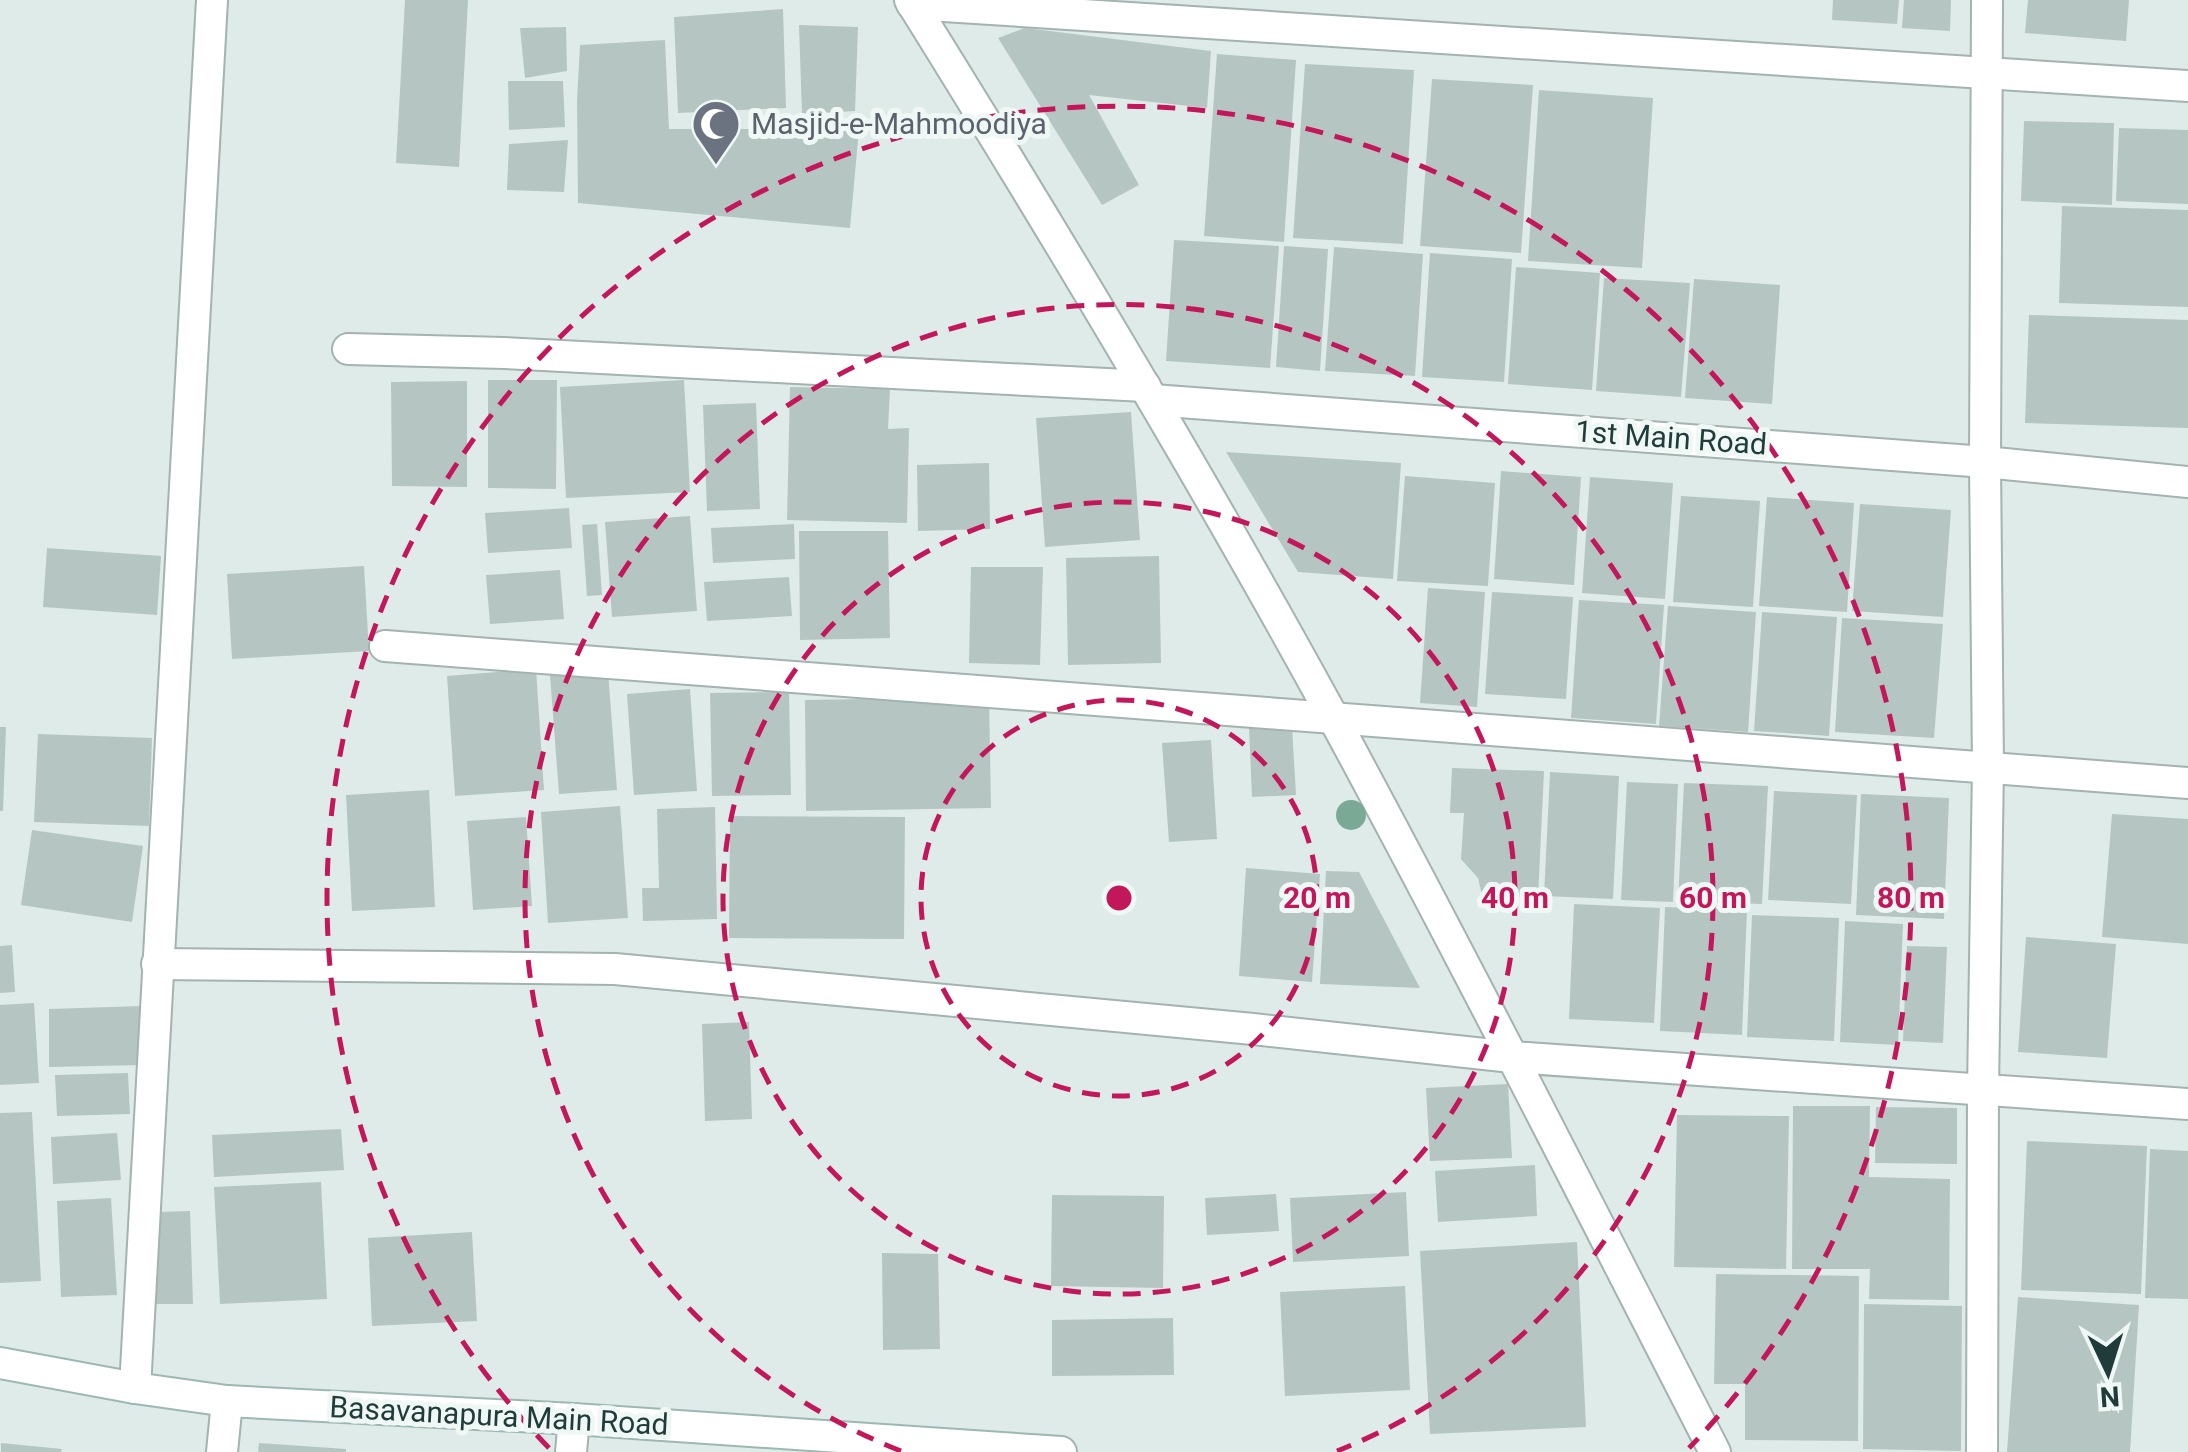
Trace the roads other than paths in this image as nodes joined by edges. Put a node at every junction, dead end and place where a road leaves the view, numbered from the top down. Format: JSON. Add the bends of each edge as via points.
{"nodes":[{"id":1,"x":212,"y":0,"type":"edge"},
{"id":2,"x":1987,"y":0,"type":"edge"},
{"id":3,"x":911,"y":2,"type":"edge"},
{"id":4,"x":1987,"y":73,"type":"junction"},
{"id":5,"x":2188,"y":86,"type":"edge"},
{"id":6,"x":348,"y":349,"type":"dead end"},
{"id":7,"x":1149,"y":393,"type":"junction"},
{"id":8,"x":1985,"y":462,"type":"junction"},
{"id":9,"x":2188,"y":482,"type":"edge"},
{"id":10,"x":385,"y":646,"type":"dead end"},
{"id":11,"x":1332,"y":717,"type":"junction"},
{"id":12,"x":1988,"y":766,"type":"junction"},
{"id":13,"x":2188,"y":782,"type":"edge"},
{"id":14,"x":157,"y":964,"type":"junction"},
{"id":15,"x":1512,"y":1056,"type":"junction"},
{"id":16,"x":1983,"y":1090,"type":"junction"},
{"id":17,"x":2188,"y":1104,"type":"edge"},
{"id":18,"x":0,"y":1363,"type":"edge"},
{"id":19,"x":135,"y":1388,"type":"junction"},
{"id":20,"x":226,"y":1401,"type":"junction"},
{"id":21,"x":574,"y":1418,"type":"junction"},
{"id":22,"x":902,"y":1446,"type":"edge"},
{"id":23,"x":222,"y":1452,"type":"edge"},
{"id":24,"x":571,"y":1452,"type":"edge"},
{"id":25,"x":1061,"y":1452,"type":"edge"},
{"id":26,"x":1715,"y":1452,"type":"edge"},
{"id":27,"x":1982,"y":1452,"type":"edge"}],
"edges":[{"from":1,"to":14,"type":"street"},
{"from":2,"to":4,"type":"street"},
{"from":3,"to":4,"type":"street"},
{"from":3,"to":7,"type":"street"},
{"from":4,"to":5,"type":"street"},
{"from":4,"to":8,"type":"street"},
{"from":6,"to":7,"type":"street","name":"1st Main Road"},
{"from":7,"to":8,"type":"street","name":"1st Main Road"},
{"from":7,"to":11,"type":"street"},
{"from":8,"to":9,"type":"street","name":"1st Main Road"},
{"from":8,"to":12,"type":"street"},
{"from":10,"to":11,"type":"street"},
{"from":11,"to":12,"type":"street"},
{"from":11,"to":15,"type":"street"},
{"from":12,"to":13,"type":"street"},
{"from":12,"to":16,"type":"street"},
{"from":14,"to":15,"type":"street","via":[[615,969]]},
{"from":14,"to":19,"type":"street"},
{"from":15,"to":16,"type":"street"},
{"from":15,"to":26,"type":"street"},
{"from":16,"to":17,"type":"street"},
{"from":16,"to":27,"type":"street"},
{"from":18,"to":19,"type":"street","name":"Basavanapura Main Road"},
{"from":19,"to":20,"type":"street","name":"Basavanapura Main Road"},
{"from":20,"to":21,"type":"street","name":"Basavanapura Main Road"},
{"from":20,"to":23,"type":"street"},
{"from":21,"to":22,"type":"street","name":"Basavanapura Main Road"},
{"from":21,"to":24,"type":"street"},
{"from":22,"to":25,"type":"street","name":"Basavanapura Main Road"}]}
